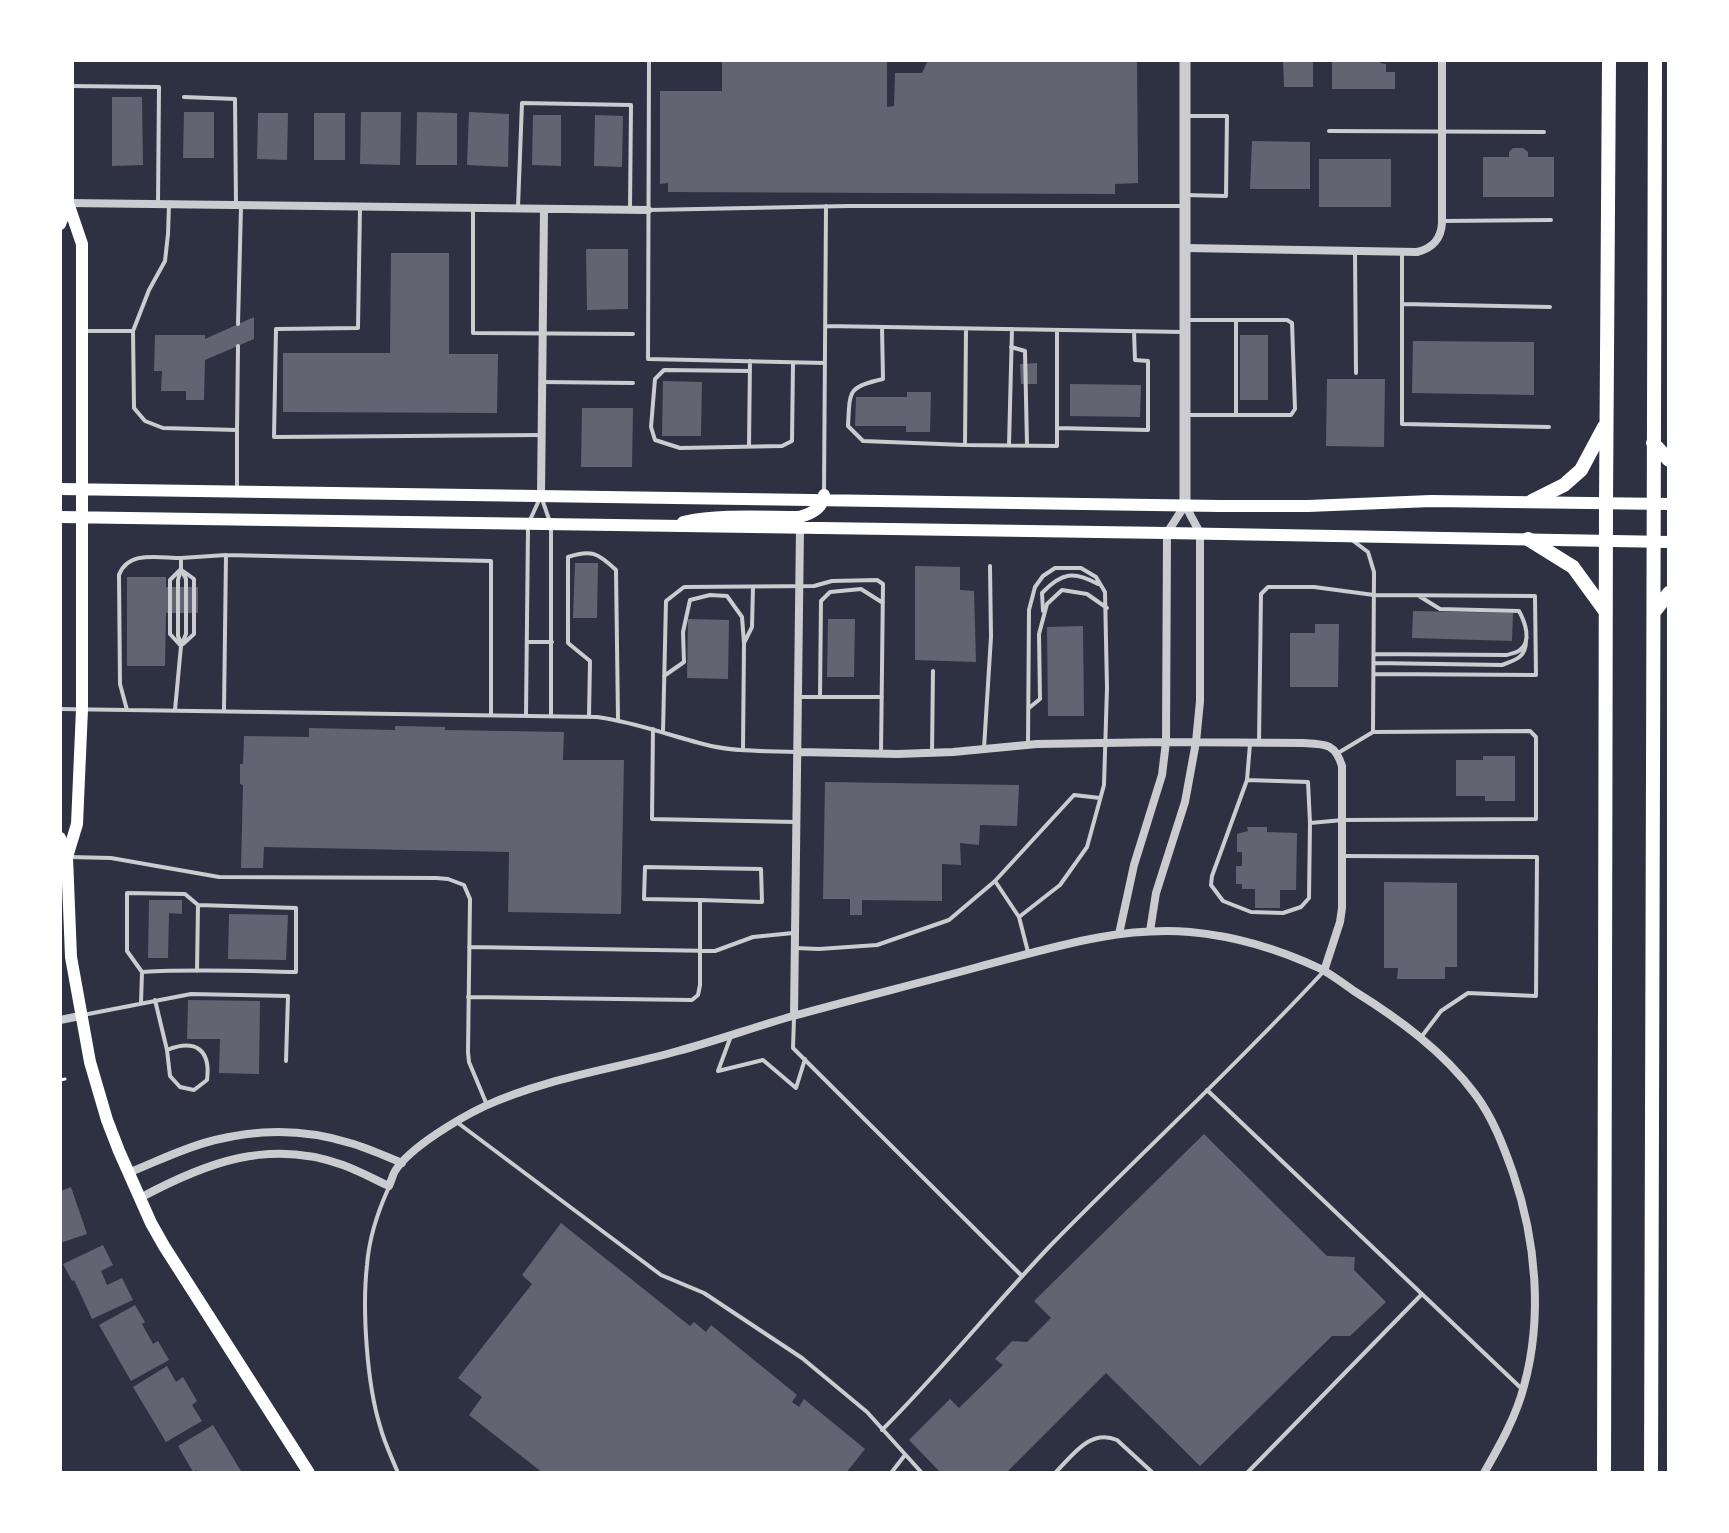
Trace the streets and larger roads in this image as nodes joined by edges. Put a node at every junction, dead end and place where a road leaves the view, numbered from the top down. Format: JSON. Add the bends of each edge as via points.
{"nodes":[{"id":1,"x":68,"y":60,"type":"edge"},
{"id":2,"x":1185,"y":60,"type":"edge"},
{"id":3,"x":1442,"y":60,"type":"edge"},
{"id":4,"x":1609,"y":60,"type":"edge"},
{"id":5,"x":1655,"y":60,"type":"edge"},
{"id":6,"x":68,"y":203,"type":"junction"},
{"id":7,"x":544,"y":209,"type":"junction"},
{"id":8,"x":648,"y":210,"type":"road end"},
{"id":9,"x":60,"y":224,"type":"edge"},
{"id":10,"x":1185,"y":248,"type":"junction"},
{"id":11,"x":1606,"y":423,"type":"junction"},
{"id":12,"x":1653,"y":443,"type":"junction"},
{"id":13,"x":1669,"y":460,"type":"edge"},
{"id":14,"x":60,"y":489,"type":"edge"},
{"id":15,"x":81,"y":489,"type":"junction"},
{"id":16,"x":541,"y":496,"type":"junction"},
{"id":17,"x":824,"y":496,"type":"junction"},
{"id":18,"x":1532,"y":501,"type":"junction"},
{"id":19,"x":1606,"y":502,"type":"junction"},
{"id":20,"x":1661,"y":504,"type":"edge"},
{"id":21,"x":1185,"y":505,"type":"junction"},
{"id":22,"x":60,"y":517,"type":"edge"},
{"id":23,"x":82,"y":518,"type":"junction"},
{"id":24,"x":660,"y":527,"type":"junction"},
{"id":25,"x":800,"y":528,"type":"junction"},
{"id":26,"x":1167,"y":533,"type":"junction"},
{"id":27,"x":1200,"y":533,"type":"junction"},
{"id":28,"x":1528,"y":539,"type":"junction"},
{"id":29,"x":1606,"y":541,"type":"junction"},
{"id":30,"x":1662,"y":542,"type":"edge"},
{"id":31,"x":1669,"y":593,"type":"edge"},
{"id":32,"x":1605,"y":611,"type":"junction"},
{"id":33,"x":1654,"y":613,"type":"junction"},
{"id":34,"x":1166,"y":742,"type":"junction"},
{"id":35,"x":1196,"y":742,"type":"junction"},
{"id":36,"x":798,"y":752,"type":"junction"},
{"id":37,"x":60,"y":838,"type":"edge"},
{"id":38,"x":67,"y":857,"type":"junction"},
{"id":39,"x":64,"y":902,"type":"edge"},
{"id":40,"x":64,"y":930,"type":"edge"},
{"id":41,"x":1150,"y":931,"type":"junction"},
{"id":42,"x":1119,"y":934,"type":"junction"},
{"id":43,"x":1324,"y":971,"type":"junction"},
{"id":44,"x":80,"y":1016,"type":"junction"},
{"id":45,"x":794,"y":1016,"type":"junction"},
{"id":46,"x":60,"y":1020,"type":"edge"},
{"id":47,"x":402,"y":1163,"type":"junction"},
{"id":48,"x":128,"y":1173,"type":"junction"},
{"id":49,"x":140,"y":1198,"type":"junction"},
{"id":50,"x":309,"y":1473,"type":"edge"},
{"id":51,"x":1484,"y":1473,"type":"edge"},
{"id":52,"x":1604,"y":1473,"type":"edge"},
{"id":53,"x":1651,"y":1473,"type":"edge"}],
"edges":[{"from":1,"to":6,"type":"main road"},
{"from":2,"to":10,"type":"street"},
{"from":3,"to":10,"type":"street","via":[[1442,221],[1435,243],[1425,250],[1402,251]]},
{"from":4,"to":11,"type":"highway"},
{"from":5,"to":12,"type":"highway"},
{"from":6,"to":7,"type":"street"},
{"from":6,"to":9,"type":"main road"},
{"from":6,"to":15,"type":"main road","via":[[82,244]]},
{"from":7,"to":8,"type":"street"},
{"from":7,"to":16,"type":"street"},
{"from":10,"to":21,"type":"street"},
{"from":11,"to":18,"type":"highway","via":[[1581,470]]},
{"from":11,"to":19,"type":"highway"},
{"from":12,"to":13,"type":"highway"},
{"from":12,"to":20,"type":"highway"},
{"from":14,"to":15,"type":"main road"},
{"from":15,"to":16,"type":"main road"},
{"from":15,"to":23,"type":"main road"},
{"from":16,"to":17,"type":"main road"},
{"from":17,"to":21,"type":"main road"},
{"from":17,"to":24,"type":"main road","via":[[817,509],[799,517],[702,518]]},
{"from":18,"to":19,"type":"main road"},
{"from":18,"to":21,"type":"main road"},
{"from":19,"to":20,"type":"main road"},
{"from":19,"to":29,"type":"highway"},
{"from":20,"to":30,"type":"highway"},
{"from":21,"to":26,"type":"street"},
{"from":21,"to":27,"type":"street"},
{"from":22,"to":23,"type":"main road"},
{"from":23,"to":24,"type":"main road"},
{"from":23,"to":38,"type":"main road","via":[[77,824]]},
{"from":24,"to":25,"type":"main road"},
{"from":25,"to":26,"type":"main road"},
{"from":25,"to":36,"type":"street"},
{"from":26,"to":27,"type":"main road"},
{"from":26,"to":34,"type":"street"},
{"from":27,"to":28,"type":"main road"},
{"from":27,"to":35,"type":"street"},
{"from":28,"to":29,"type":"main road"},
{"from":28,"to":32,"type":"highway","via":[[1573,567]]},
{"from":29,"to":30,"type":"main road"},
{"from":29,"to":32,"type":"highway"},
{"from":30,"to":33,"type":"highway"},
{"from":31,"to":33,"type":"highway"},
{"from":32,"to":52,"type":"highway"},
{"from":33,"to":53,"type":"highway"},
{"from":34,"to":35,"type":"street"},
{"from":34,"to":36,"type":"street","via":[[1028,744],[932,753]]},
{"from":34,"to":42,"type":"street"},
{"from":35,"to":41,"type":"street"},
{"from":35,"to":43,"type":"street","via":[[1322,743],[1338,753],[1342,908]]},
{"from":36,"to":45,"type":"street"},
{"from":37,"to":38,"type":"main road"},
{"from":38,"to":39,"type":"main road"},
{"from":39,"to":40,"type":"main road"},
{"from":40,"to":44,"type":"main road"},
{"from":41,"to":42,"type":"street"},
{"from":41,"to":43,"type":"street","via":[[1216,936]]},
{"from":42,"to":45,"type":"street"},
{"from":43,"to":51,"type":"street","via":[[1441,1054],[1494,1124],[1520,1193],[1531,1249],[1533,1351],[1504,1439]]},
{"from":44,"to":46,"type":"street"},
{"from":44,"to":48,"type":"main road","via":[[95,1082]]},
{"from":45,"to":47,"type":"street","via":[[533,1087],[456,1122]]},
{"from":47,"to":48,"type":"street","via":[[349,1142],[276,1132],[214,1140]]},
{"from":47,"to":49,"type":"street","via":[[389,1186],[329,1161],[288,1154],[231,1159],[176,1178]]},
{"from":48,"to":49,"type":"main road"},
{"from":49,"to":50,"type":"main road","via":[[189,1288]]}]}
